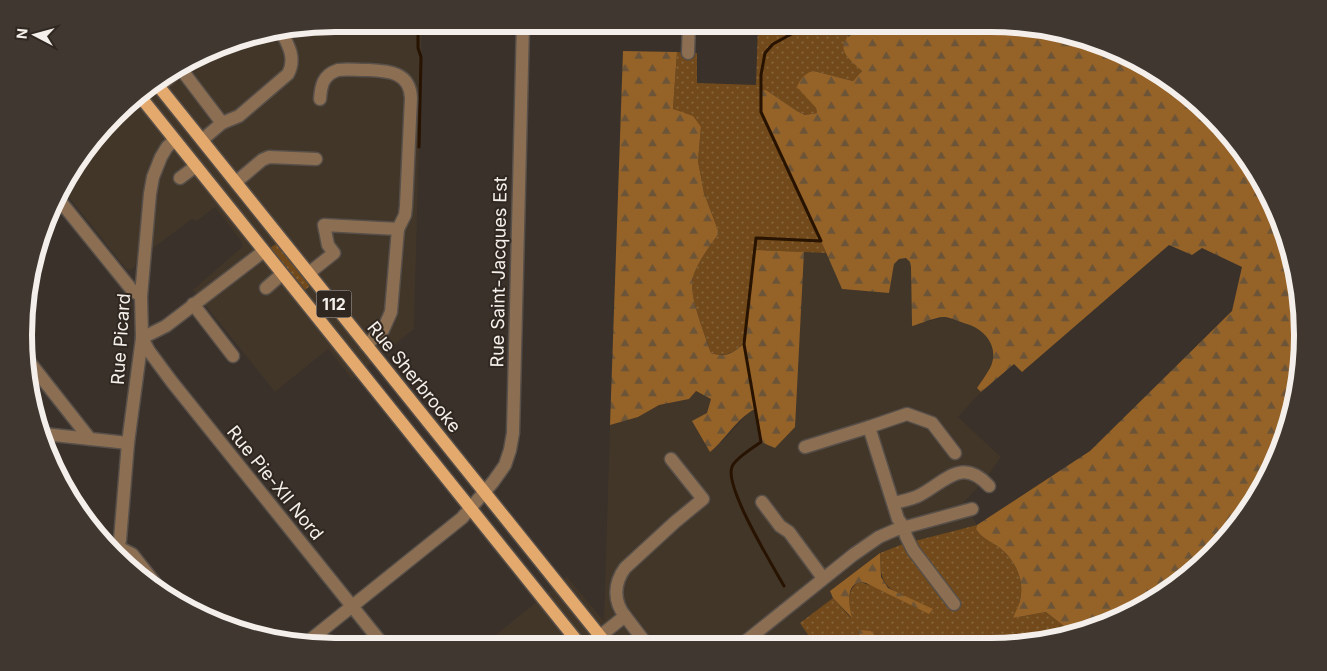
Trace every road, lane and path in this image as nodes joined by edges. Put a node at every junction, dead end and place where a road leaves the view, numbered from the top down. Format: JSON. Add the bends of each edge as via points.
{"nodes":[{"id":1,"x":523,"y":32,"type":"edge"},
{"id":2,"x":689,"y":32,"type":"edge"},
{"id":3,"x":284,"y":37,"type":"edge"},
{"id":4,"x":688,"y":53,"type":"dead end"},
{"id":5,"x":184,"y":73,"type":"edge"},
{"id":6,"x":161,"y":88,"type":"edge"},
{"id":7,"x":320,"y":99,"type":"dead end"},
{"id":8,"x":144,"y":101,"type":"edge"},
{"id":9,"x":222,"y":123,"type":"junction"},
{"id":10,"x":175,"y":140,"type":"junction"},
{"id":11,"x":202,"y":140,"type":"junction"},
{"id":12,"x":316,"y":159,"type":"dead end"},
{"id":13,"x":196,"y":166,"type":"junction"},
{"id":14,"x":180,"y":178,"type":"dead end"},
{"id":15,"x":236,"y":182,"type":"junction"},
{"id":16,"x":63,"y":204,"type":"edge"},
{"id":17,"x":398,"y":229,"type":"junction"},
{"id":18,"x":264,"y":251,"type":"junction"},
{"id":19,"x":309,"y":273,"type":"junction"},
{"id":20,"x":282,"y":274,"type":"junction"},
{"id":21,"x":266,"y":288,"type":"dead end"},
{"id":22,"x":141,"y":296,"type":"junction"},
{"id":23,"x":193,"y":304,"type":"junction"},
{"id":24,"x":142,"y":338,"type":"junction"},
{"id":25,"x":366,"y":344,"type":"junction"},
{"id":26,"x":233,"y":356,"type":"dead end"},
{"id":27,"x":34,"y":368,"type":"edge"},
{"id":28,"x":869,"y":427,"type":"junction"},
{"id":29,"x":50,"y":435,"type":"edge"},
{"id":30,"x":90,"y":439,"type":"junction"},
{"id":31,"x":128,"y":442,"type":"junction"},
{"id":32,"x":805,"y":447,"type":"dead end"},
{"id":33,"x":955,"y":453,"type":"dead end"},
{"id":34,"x":671,"y":459,"type":"dead end"},
{"id":35,"x":989,"y":486,"type":"dead end"},
{"id":36,"x":484,"y":492,"type":"junction"},
{"id":37,"x":762,"y":502,"type":"dead end"},
{"id":38,"x":894,"y":503,"type":"junction"},
{"id":39,"x":470,"y":508,"type":"junction"},
{"id":40,"x":972,"y":509,"type":"dead end"},
{"id":41,"x":904,"y":527,"type":"junction"},
{"id":42,"x":117,"y":546,"type":"edge"},
{"id":43,"x":122,"y":551,"type":"edge"},
{"id":44,"x":146,"y":571,"type":"edge"},
{"id":45,"x":823,"y":578,"type":"junction"},
{"id":46,"x":954,"y":604,"type":"dead end"},
{"id":47,"x":352,"y":607,"type":"junction"},
{"id":48,"x":624,"y":616,"type":"junction"},
{"id":49,"x":313,"y":638,"type":"edge"},
{"id":50,"x":377,"y":638,"type":"edge"},
{"id":51,"x":575,"y":638,"type":"edge"},
{"id":52,"x":602,"y":638,"type":"edge"},
{"id":53,"x":606,"y":638,"type":"edge"},
{"id":54,"x":642,"y":638,"type":"edge"},
{"id":55,"x":750,"y":638,"type":"edge"}],
"edges":[{"from":1,"to":36,"type":"street","name":"Rue Saint-Jacques Est","via":[[513,433],[505,465]]},
{"from":2,"to":4,"type":"street"},
{"from":3,"to":9,"type":"street","via":[[292,57],[288,74],[238,116]]},
{"from":5,"to":9,"type":"street"},
{"from":6,"to":11,"type":"main road","name":"Rue Sherbrooke","number":"112"},
{"from":7,"to":17,"type":"street","via":[[323,80],[338,70],[390,72],[406,83],[411,98],[407,198],[405,215]]},
{"from":8,"to":10,"type":"main road","number":"112"},
{"from":9,"to":11,"type":"street"},
{"from":10,"to":13,"type":"main road","number":"112"},
{"from":10,"to":22,"type":"street","name":"Rue Picard","via":[[164,152],[152,182]]},
{"from":11,"to":15,"type":"main road","name":"Rue Sherbrooke","number":"112"},
{"from":12,"to":15,"type":"street","via":[[269,157]]},
{"from":13,"to":14,"type":"street"},
{"from":13,"to":18,"type":"main road","number":"112"},
{"from":15,"to":19,"type":"main road","name":"Rue Sherbrooke","number":"112"},
{"from":16,"to":22,"type":"street","via":[[132,290]]},
{"from":17,"to":19,"type":"street","via":[[324,225],[328,245],[334,253]]},
{"from":17,"to":25,"type":"street","via":[[391,312],[383,330]]},
{"from":18,"to":20,"type":"main road","number":"112"},
{"from":18,"to":23,"type":"street"},
{"from":19,"to":25,"type":"main road","name":"Rue Sherbrooke","number":"112"},
{"from":20,"to":21,"type":"street"},
{"from":20,"to":39,"type":"main road","number":"112"},
{"from":22,"to":24,"type":"street","name":"Rue Picard"},
{"from":23,"to":24,"type":"street","via":[[166,326]]},
{"from":23,"to":26,"type":"street"},
{"from":24,"to":31,"type":"street","name":"Rue Picard"},
{"from":24,"to":47,"type":"street","name":"Rue Pie-XII Nord","via":[[172,382]]},
{"from":25,"to":36,"type":"main road","name":"Rue Sherbrooke","number":"112"},
{"from":27,"to":30,"type":"street"},
{"from":28,"to":32,"type":"street"},
{"from":28,"to":33,"type":"street","via":[[906,414],[932,423]]},
{"from":28,"to":38,"type":"street"},
{"from":29,"to":30,"type":"street"},
{"from":30,"to":31,"type":"street"},
{"from":31,"to":42,"type":"street","name":"Rue Picard"},
{"from":34,"to":48,"type":"street","via":[[703,499],[625,568],[617,585],[616,600]]},
{"from":35,"to":38,"type":"street","via":[[980,477],[961,472],[920,495]]},
{"from":36,"to":39,"type":"street","name":"Rue Saint-Jacques Est"},
{"from":36,"to":52,"type":"main road","name":"Rue Sherbrooke","number":"112"},
{"from":37,"to":45,"type":"street"},
{"from":38,"to":41,"type":"street"},
{"from":39,"to":47,"type":"street","name":"Rue Saint-Jacques Est","via":[[458,522]]},
{"from":39,"to":51,"type":"main road","number":"112"},
{"from":40,"to":41,"type":"street"},
{"from":41,"to":45,"type":"street","via":[[888,532],[863,547]]},
{"from":41,"to":46,"type":"street","via":[[913,550]]},
{"from":43,"to":44,"type":"street","via":[[132,554]]},
{"from":45,"to":55,"type":"street"},
{"from":47,"to":49,"type":"street","name":"Rue Saint-Jacques Est"},
{"from":47,"to":50,"type":"street","name":"Rue Pie-XII Nord"},
{"from":48,"to":53,"type":"street"},
{"from":48,"to":54,"type":"street"}]}
